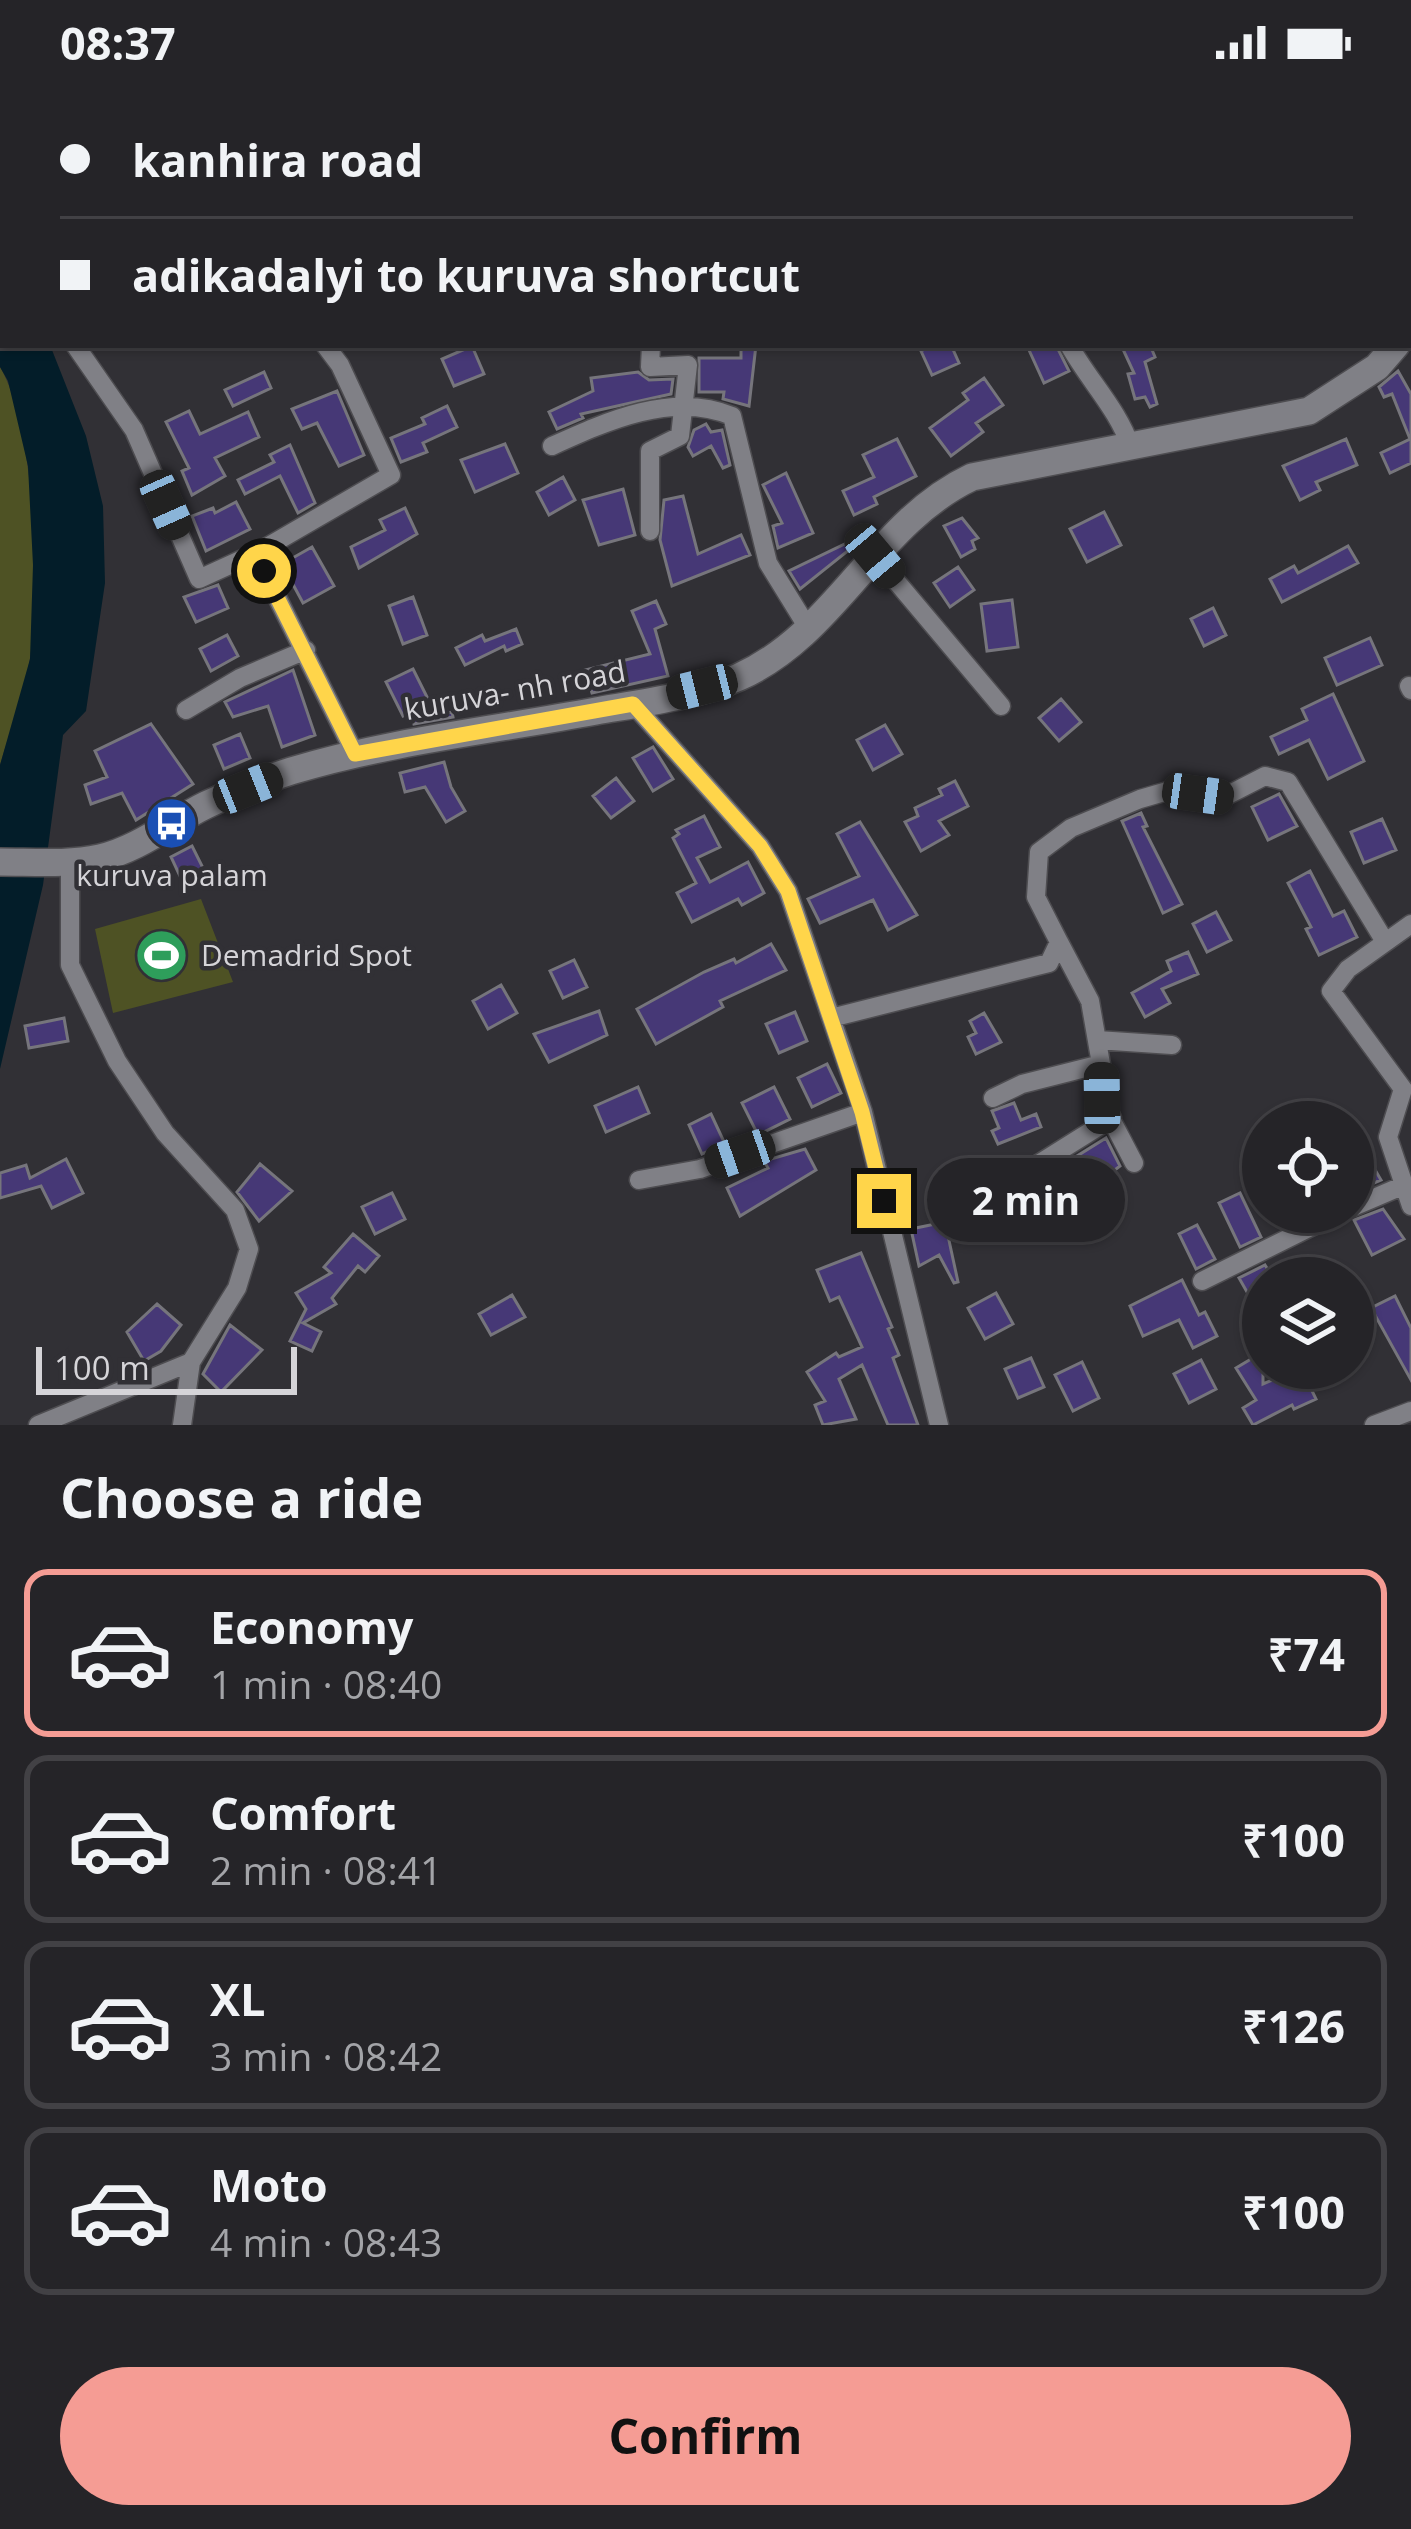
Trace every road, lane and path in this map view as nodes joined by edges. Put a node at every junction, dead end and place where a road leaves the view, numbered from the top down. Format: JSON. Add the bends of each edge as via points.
{"nodes":[{"id":1,"x":77,"y":348,"type":"edge"},
{"id":2,"x":328,"y":348,"type":"edge"},
{"id":3,"x":651,"y":348,"type":"edge"},
{"id":4,"x":1071,"y":348,"type":"edge"},
{"id":5,"x":1393,"y":348,"type":"edge"},
{"id":6,"x":685,"y":409,"type":"junction"},
{"id":7,"x":552,"y":446,"type":"dead end"},
{"id":8,"x":1131,"y":448,"type":"junction"},
{"id":9,"x":650,"y":531,"type":"dead end"},
{"id":10,"x":260,"y":551,"type":"junction"},
{"id":11,"x":875,"y":556,"type":"junction"},
{"id":12,"x":808,"y":628,"type":"junction"},
{"id":13,"x":306,"y":650,"type":"junction"},
{"id":14,"x":633,"y":704,"type":"junction"},
{"id":15,"x":1001,"y":706,"type":"dead end"},
{"id":16,"x":186,"y":710,"type":"dead end"},
{"id":17,"x":355,"y":754,"type":"junction"},
{"id":18,"x":0,"y":862,"type":"edge"},
{"id":19,"x":66,"y":862,"type":"junction"},
{"id":20,"x":1411,"y":924,"type":"edge"},
{"id":21,"x":1384,"y":940,"type":"junction"},
{"id":22,"x":1059,"y":942,"type":"junction"},
{"id":23,"x":831,"y":1018,"type":"junction"},
{"id":24,"x":1097,"y":1040,"type":"junction"},
{"id":25,"x":1172,"y":1045,"type":"dead end"},
{"id":26,"x":1101,"y":1064,"type":"junction"},
{"id":27,"x":993,"y":1098,"type":"dead end"},
{"id":28,"x":862,"y":1112,"type":"junction"},
{"id":29,"x":1111,"y":1119,"type":"junction"},
{"id":30,"x":1133,"y":1162,"type":"dead end"},
{"id":31,"x":1016,"y":1178,"type":"dead end"},
{"id":32,"x":639,"y":1180,"type":"dead end"},
{"id":33,"x":1402,"y":1186,"type":"junction"},
{"id":34,"x":1374,"y":1198,"type":"edge"},
{"id":35,"x":1411,"y":1206,"type":"edge"},
{"id":36,"x":1299,"y":1233,"type":"edge"},
{"id":37,"x":1202,"y":1281,"type":"dead end"},
{"id":38,"x":190,"y":1362,"type":"junction"},
{"id":39,"x":1411,"y":1411,"type":"edge"},
{"id":40,"x":38,"y":1425,"type":"edge"},
{"id":41,"x":182,"y":1425,"type":"edge"},
{"id":42,"x":939,"y":1425,"type":"edge"},
{"id":43,"x":1374,"y":1425,"type":"edge"}],
"edges":[{"from":1,"to":10,"type":"street","via":[[134,430],[200,579]]},
{"from":2,"to":10,"type":"street","via":[[391,475]]},
{"from":3,"to":6,"type":"street","via":[[650,367],[688,365]]},
{"from":4,"to":8,"type":"street","via":[[1118,414]]},
{"from":5,"to":8,"type":"main road","name":"kuruva- nh road","via":[[1309,411]]},
{"from":6,"to":7,"type":"street","via":[[620,414]]},
{"from":6,"to":9,"type":"street","via":[[680,436],[650,451]]},
{"from":6,"to":12,"type":"street","via":[[710,406],[732,416],[768,563]]},
{"from":8,"to":11,"type":"main road","name":"kuruva- nh road","via":[[972,477],[937,494]]},
{"from":10,"to":13,"type":"street"},
{"from":11,"to":12,"type":"main road","name":"kuruva- nh road"},
{"from":11,"to":15,"type":"street"},
{"from":12,"to":14,"type":"main road","name":"kuruva- nh road","via":[[736,679]]},
{"from":13,"to":16,"type":"street"},
{"from":13,"to":17,"type":"street"},
{"from":14,"to":17,"type":"main road","name":"kuruva- nh road"},
{"from":14,"to":23,"type":"street","via":[[760,846],[788,891]]},
{"from":17,"to":19,"type":"main road","name":"kuruva- nh road","via":[[208,804],[130,848]]},
{"from":18,"to":19,"type":"main road","name":"kuruva- nh road"},
{"from":19,"to":38,"type":"street","via":[[70,965],[117,1061],[165,1133],[235,1210],[249,1249],[237,1288]]},
{"from":20,"to":21,"type":"street"},
{"from":21,"to":22,"type":"street","via":[[1288,782],[1265,776],[1224,797],[1171,790],[1140,799],[1039,852],[1036,897]]},
{"from":21,"to":33,"type":"street","via":[[1331,991],[1403,1089],[1388,1137]]},
{"from":22,"to":23,"type":"street","via":[[1049,963],[1021,974]]},
{"from":22,"to":24,"type":"street","via":[[1090,1001]]},
{"from":23,"to":28,"type":"street"},
{"from":24,"to":25,"type":"street"},
{"from":24,"to":26,"type":"street"},
{"from":26,"to":27,"type":"street"},
{"from":26,"to":29,"type":"street"},
{"from":28,"to":32,"type":"street","via":[[700,1168]]},
{"from":28,"to":42,"type":"street"},
{"from":29,"to":30,"type":"street"},
{"from":29,"to":31,"type":"street"},
{"from":33,"to":34,"type":"street"},
{"from":33,"to":35,"type":"street"},
{"from":36,"to":37,"type":"street"},
{"from":38,"to":40,"type":"street"},
{"from":38,"to":41,"type":"street"},
{"from":39,"to":43,"type":"street"}]}
